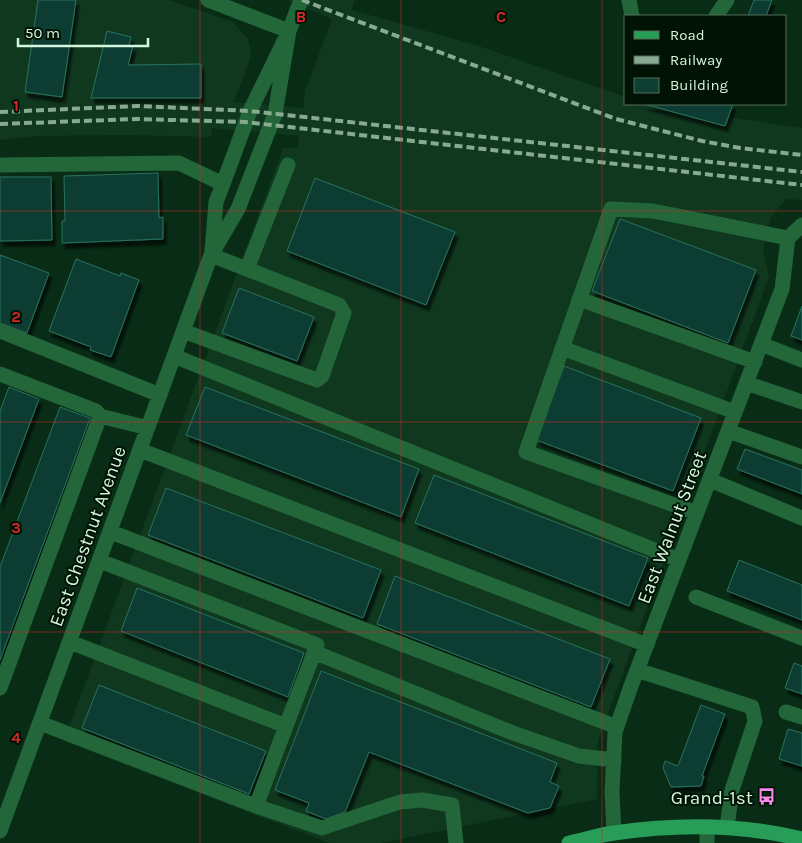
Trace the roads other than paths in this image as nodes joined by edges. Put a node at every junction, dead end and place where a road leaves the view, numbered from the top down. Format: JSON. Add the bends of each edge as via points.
{"nodes":[{"id":1,"x":208,"y":0,"type":"edge"},
{"id":2,"x":301,"y":0,"type":"edge"},
{"id":3,"x":629,"y":0,"type":"edge"},
{"id":4,"x":727,"y":0,"type":"edge"},
{"id":5,"x":632,"y":15,"type":"edge"},
{"id":6,"x":717,"y":15,"type":"edge"},
{"id":7,"x":289,"y":31,"type":"junction"},
{"id":8,"x":0,"y":165,"type":"edge"},
{"id":9,"x":288,"y":165,"type":"dead end"},
{"id":10,"x":223,"y":184,"type":"junction"},
{"id":11,"x":802,"y":225,"type":"edge"},
{"id":12,"x":788,"y":238,"type":"junction"},
{"id":13,"x":211,"y":255,"type":"junction"},
{"id":14,"x":248,"y":269,"type":"junction"},
{"id":15,"x":579,"y":300,"type":"junction"},
{"id":16,"x":0,"y":331,"type":"edge"},
{"id":17,"x":183,"y":332,"type":"junction"},
{"id":18,"x":762,"y":344,"type":"junction"},
{"id":19,"x":562,"y":348,"type":"junction"},
{"id":20,"x":174,"y":356,"type":"junction"},
{"id":21,"x":802,"y":360,"type":"edge"},
{"id":22,"x":755,"y":362,"type":"junction"},
{"id":23,"x":0,"y":374,"type":"edge"},
{"id":24,"x":746,"y":383,"type":"junction"},
{"id":25,"x":160,"y":394,"type":"junction"},
{"id":26,"x":802,"y":402,"type":"edge"},
{"id":27,"x":735,"y":412,"type":"junction"},
{"id":28,"x":100,"y":416,"type":"junction"},
{"id":29,"x":148,"y":428,"type":"junction"},
{"id":30,"x":728,"y":431,"type":"junction"},
{"id":31,"x":140,"y":450,"type":"junction"},
{"id":32,"x":802,"y":457,"type":"edge"},
{"id":33,"x":710,"y":480,"type":"junction"},
{"id":34,"x":697,"y":513,"type":"junction"},
{"id":35,"x":802,"y":518,"type":"edge"},
{"id":36,"x":111,"y":532,"type":"junction"},
{"id":37,"x":679,"y":560,"type":"junction"},
{"id":38,"x":100,"y":561,"type":"junction"},
{"id":39,"x":696,"y":597,"type":"dead end"},
{"id":40,"x":802,"y":638,"type":"edge"},
{"id":41,"x":70,"y":642,"type":"junction"},
{"id":42,"x":647,"y":645,"type":"junction"},
{"id":43,"x":314,"y":652,"type":"junction"},
{"id":44,"x":638,"y":670,"type":"junction"},
{"id":45,"x":0,"y":688,"type":"edge"},
{"id":46,"x":786,"y":712,"type":"dead end"},
{"id":47,"x":802,"y":717,"type":"edge"},
{"id":48,"x":40,"y":723,"type":"junction"},
{"id":49,"x":286,"y":726,"type":"junction"},
{"id":50,"x":617,"y":727,"type":"junction"},
{"id":51,"x":614,"y":760,"type":"junction"},
{"id":52,"x":256,"y":806,"type":"junction"},
{"id":53,"x":707,"y":827,"type":"junction"},
{"id":54,"x":727,"y":827,"type":"junction"},
{"id":55,"x":0,"y":831,"type":"edge"},
{"id":56,"x":614,"y":833,"type":"junction"},
{"id":57,"x":802,"y":839,"type":"edge"},
{"id":58,"x":456,"y":843,"type":"edge"},
{"id":59,"x":569,"y":843,"type":"edge"},
{"id":60,"x":707,"y":843,"type":"edge"}],
"edges":[{"from":1,"to":7,"type":"street"},
{"from":2,"to":7,"type":"street","name":"East Chestnut Avenue"},
{"from":3,"to":5,"type":"street"},
{"from":4,"to":6,"type":"street"},
{"from":7,"to":10,"type":"street","name":"East Chestnut Avenue","via":[[250,111]]},
{"from":7,"to":13,"type":"street","name":"East Chestnut Avenue","via":[[275,114],[238,209]]},
{"from":8,"to":10,"type":"street","via":[[180,163]]},
{"from":9,"to":14,"type":"street"},
{"from":10,"to":13,"type":"street","name":"East Chestnut Avenue","via":[[216,202]]},
{"from":11,"to":12,"type":"street"},
{"from":12,"to":15,"type":"street","via":[[653,211],[611,209]]},
{"from":12,"to":18,"type":"street","name":"East Walnut Street","via":[[782,289]]},
{"from":13,"to":14,"type":"street"},
{"from":13,"to":17,"type":"street","name":"East Chestnut Avenue"},
{"from":14,"to":17,"type":"street","via":[[339,305],[344,313],[322,376],[317,380]]},
{"from":15,"to":19,"type":"street"},
{"from":15,"to":22,"type":"street"},
{"from":16,"to":25,"type":"street"},
{"from":17,"to":20,"type":"street","name":"East Chestnut Avenue"},
{"from":18,"to":21,"type":"street"},
{"from":18,"to":22,"type":"street","name":"East Walnut Street"},
{"from":19,"to":27,"type":"street"},
{"from":19,"to":34,"type":"street","via":[[526,452]]},
{"from":20,"to":25,"type":"street","name":"East Chestnut Avenue"},
{"from":20,"to":37,"type":"street"},
{"from":22,"to":24,"type":"street","name":"East Walnut Street"},
{"from":23,"to":28,"type":"street","via":[[96,411]]},
{"from":24,"to":26,"type":"street"},
{"from":24,"to":27,"type":"street","name":"East Walnut Street"},
{"from":25,"to":29,"type":"street","name":"East Chestnut Avenue"},
{"from":27,"to":30,"type":"street","name":"East Walnut Street"},
{"from":28,"to":29,"type":"street"},
{"from":28,"to":45,"type":"street"},
{"from":29,"to":31,"type":"street","name":"East Chestnut Avenue"},
{"from":30,"to":32,"type":"street"},
{"from":30,"to":33,"type":"street","name":"East Walnut Street"},
{"from":31,"to":36,"type":"street","name":"East Chestnut Avenue"},
{"from":31,"to":42,"type":"street"},
{"from":33,"to":34,"type":"street","name":"East Walnut Street"},
{"from":33,"to":35,"type":"street"},
{"from":34,"to":37,"type":"street","name":"East Walnut Street"},
{"from":36,"to":38,"type":"street","name":"East Chestnut Avenue"},
{"from":36,"to":50,"type":"street"},
{"from":37,"to":42,"type":"street","name":"East Walnut Street"},
{"from":38,"to":41,"type":"street","name":"East Chestnut Avenue"},
{"from":38,"to":43,"type":"street","via":[[317,645]]},
{"from":39,"to":40,"type":"street"},
{"from":41,"to":48,"type":"street","name":"East Chestnut Avenue"},
{"from":41,"to":49,"type":"street"},
{"from":42,"to":44,"type":"street","name":"East Walnut Street"},
{"from":43,"to":49,"type":"street"},
{"from":43,"to":51,"type":"street","via":[[522,736],[578,756]]},
{"from":44,"to":50,"type":"street","name":"East Walnut Street"},
{"from":44,"to":54,"type":"street","via":[[752,708],[755,720],[732,790]]},
{"from":46,"to":47,"type":"street"},
{"from":48,"to":52,"type":"street"},
{"from":48,"to":55,"type":"street","name":"East Chestnut Avenue"},
{"from":49,"to":52,"type":"street"},
{"from":50,"to":51,"type":"street","name":"East Walnut Street"},
{"from":51,"to":56,"type":"street","name":"East Walnut Street"},
{"from":52,"to":58,"type":"street","via":[[322,828],[400,802],[422,800],[452,805]]},
{"from":53,"to":54,"type":"main road"},
{"from":53,"to":56,"type":"main road"},
{"from":53,"to":60,"type":"street"},
{"from":54,"to":57,"type":"main road"},
{"from":56,"to":59,"type":"main road"}]}
